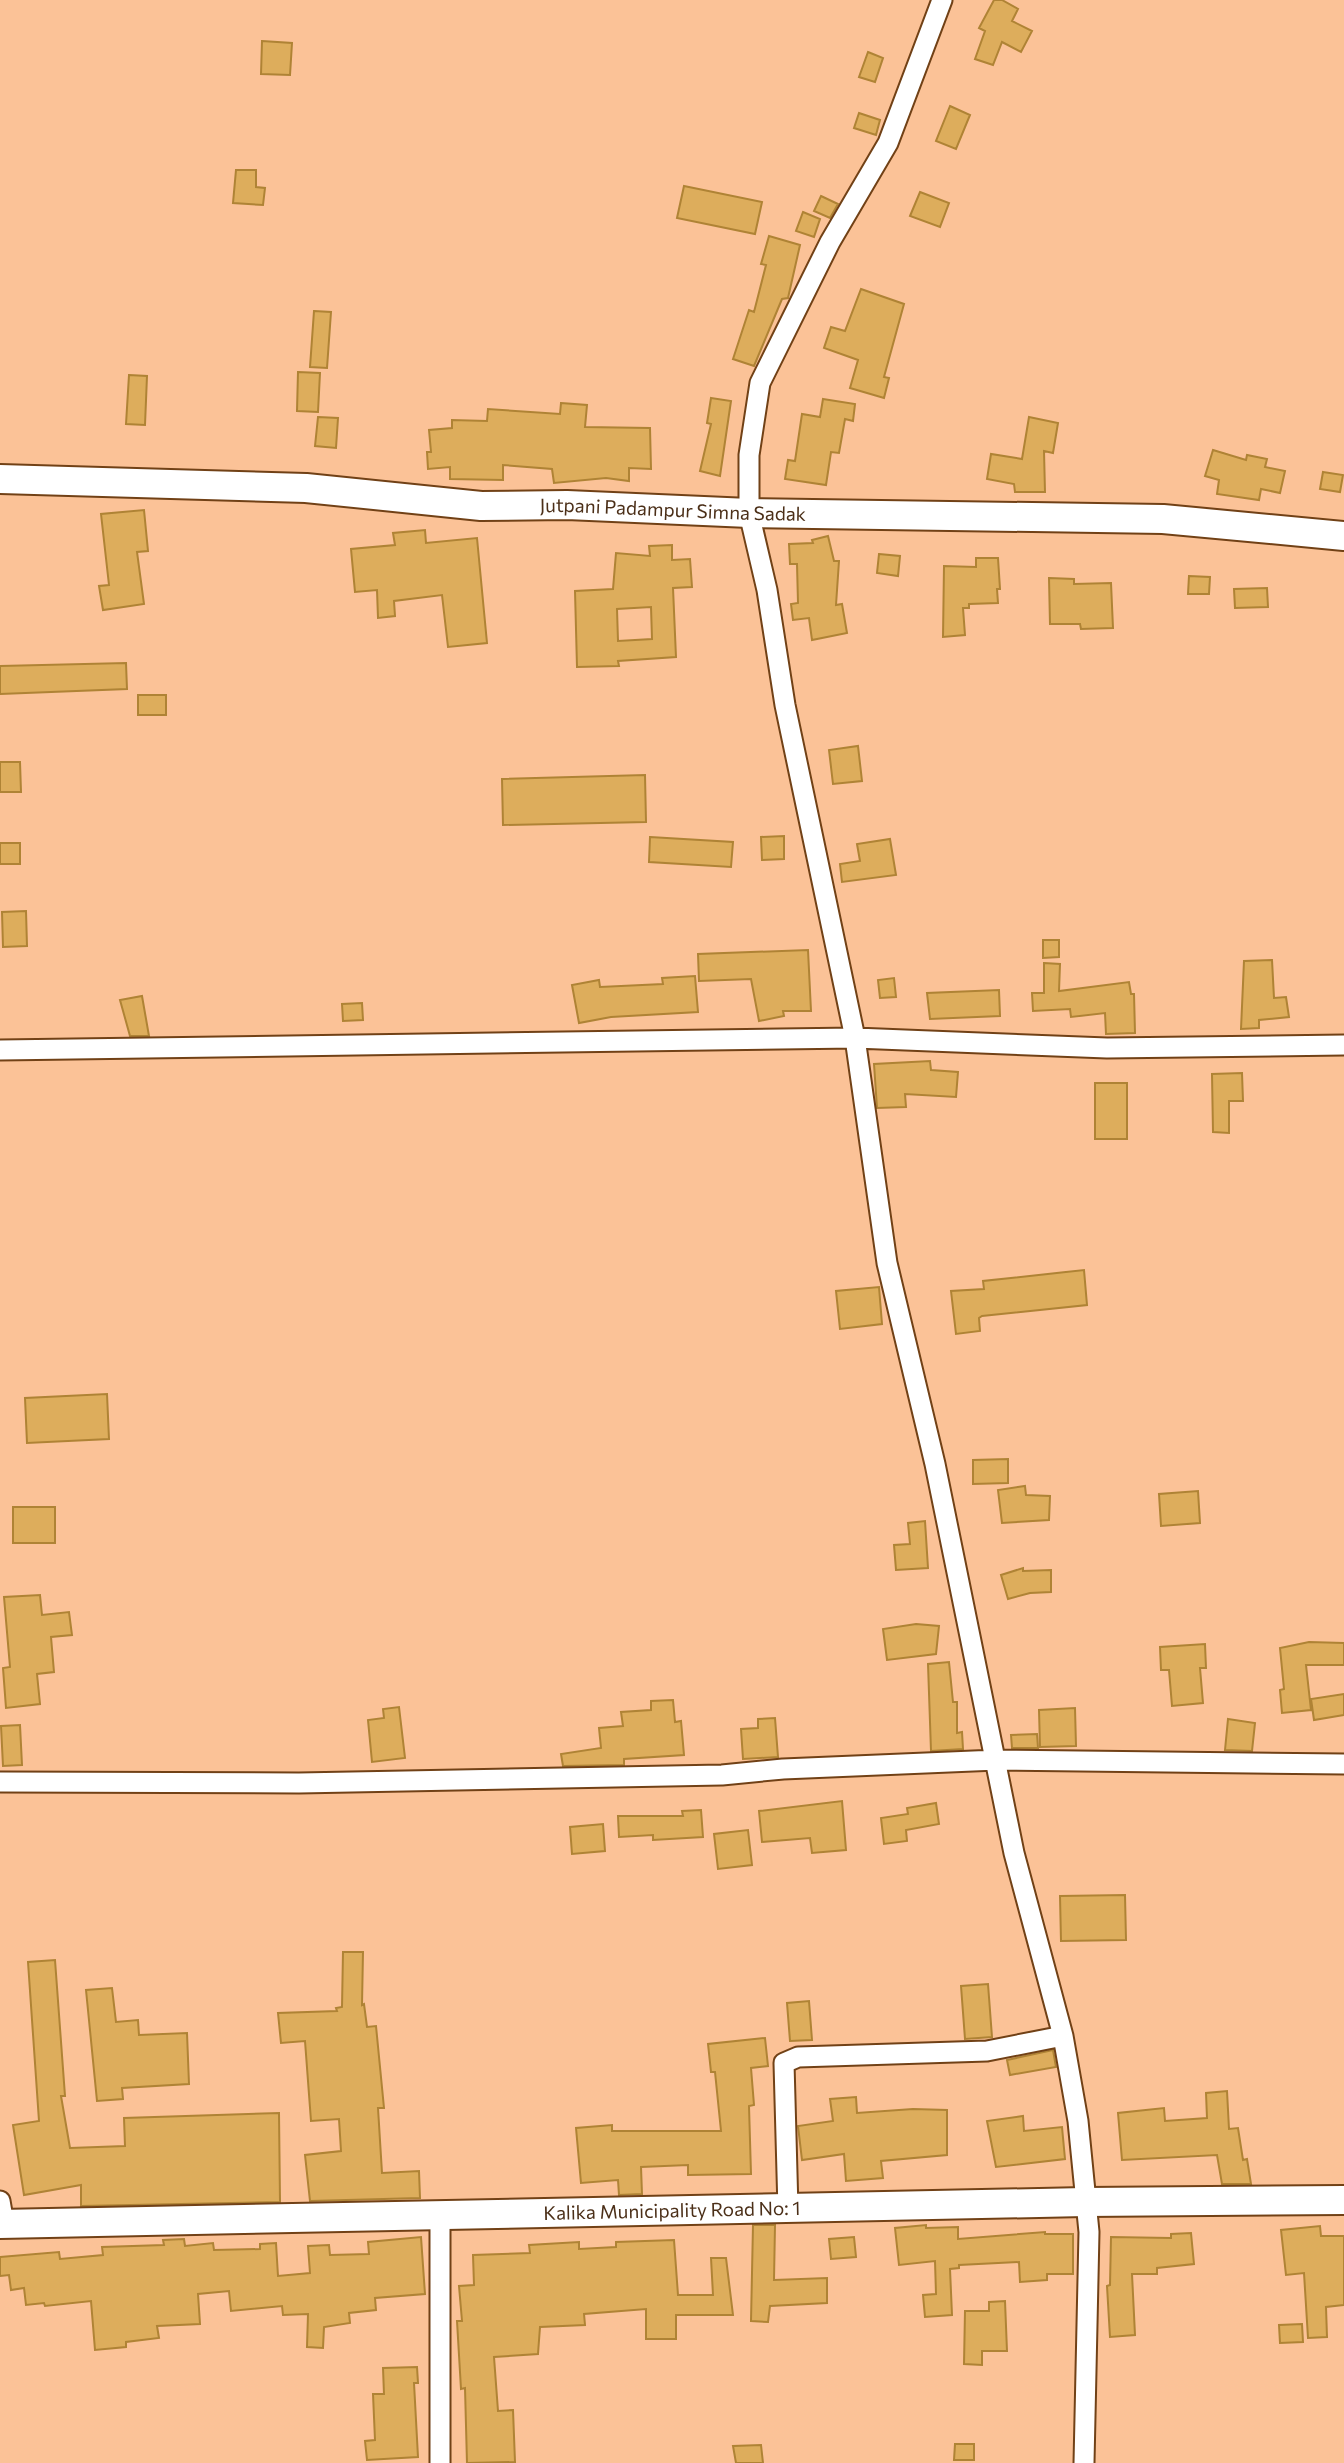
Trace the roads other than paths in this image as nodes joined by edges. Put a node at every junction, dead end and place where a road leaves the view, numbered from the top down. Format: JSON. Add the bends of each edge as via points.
{"nodes":[{"id":1,"x":942,"y":0,"type":"edge"},
{"id":2,"x":0,"y":479,"type":"edge"},
{"id":3,"x":749,"y":513,"type":"junction"},
{"id":4,"x":1344,"y":536,"type":"edge"},
{"id":5,"x":855,"y":1038,"type":"junction"},
{"id":6,"x":1344,"y":1045,"type":"edge"},
{"id":7,"x":0,"y":1049,"type":"edge"},
{"id":8,"x":997,"y":1760,"type":"junction"},
{"id":9,"x":1344,"y":1764,"type":"edge"},
{"id":10,"x":0,"y":1782,"type":"edge"},
{"id":11,"x":1063,"y":2036,"type":"junction"},
{"id":12,"x":1344,"y":2200,"type":"edge"},
{"id":13,"x":1085,"y":2202,"type":"junction"},
{"id":14,"x":788,"y":2210,"type":"junction"},
{"id":15,"x":1,"y":2216,"type":"edge"},
{"id":16,"x":440,"y":2216,"type":"junction"},
{"id":17,"x":440,"y":2463,"type":"edge"},
{"id":18,"x":1084,"y":2463,"type":"edge"}],
"edges":[{"from":1,"to":3,"type":"street","via":[[888,143],[830,242],[760,383],[750,442]]},
{"from":2,"to":3,"type":"street","name":"Jutpani Padampur Simna Sadak","via":[[306,488],[481,506]]},
{"from":3,"to":4,"type":"street","name":"Jutpani Padampur Simna Sadak","via":[[1163,519]]},
{"from":3,"to":5,"type":"street"},
{"from":5,"to":6,"type":"street","via":[[1107,1048]]},
{"from":5,"to":7,"type":"street"},
{"from":5,"to":8,"type":"street","via":[[887,1263],[936,1464]]},
{"from":8,"to":9,"type":"street"},
{"from":8,"to":10,"type":"street","via":[[722,1775],[299,1783]]},
{"from":8,"to":11,"type":"street","via":[[1014,1853]]},
{"from":11,"to":13,"type":"street","via":[[1078,2121]]},
{"from":11,"to":14,"type":"street","via":[[987,2051],[799,2057],[784,2063]]},
{"from":12,"to":13,"type":"street","name":"Kalika Municipality Road No: 1"},
{"from":13,"to":14,"type":"street","name":"Kalika Municipality Road No: 1"},
{"from":13,"to":18,"type":"street","via":[[1089,2232]]},
{"from":14,"to":16,"type":"street","name":"Kalika Municipality Road No: 1"},
{"from":15,"to":16,"type":"street","name":"Kalika Municipality Road No: 1"},
{"from":16,"to":17,"type":"street"}]}
